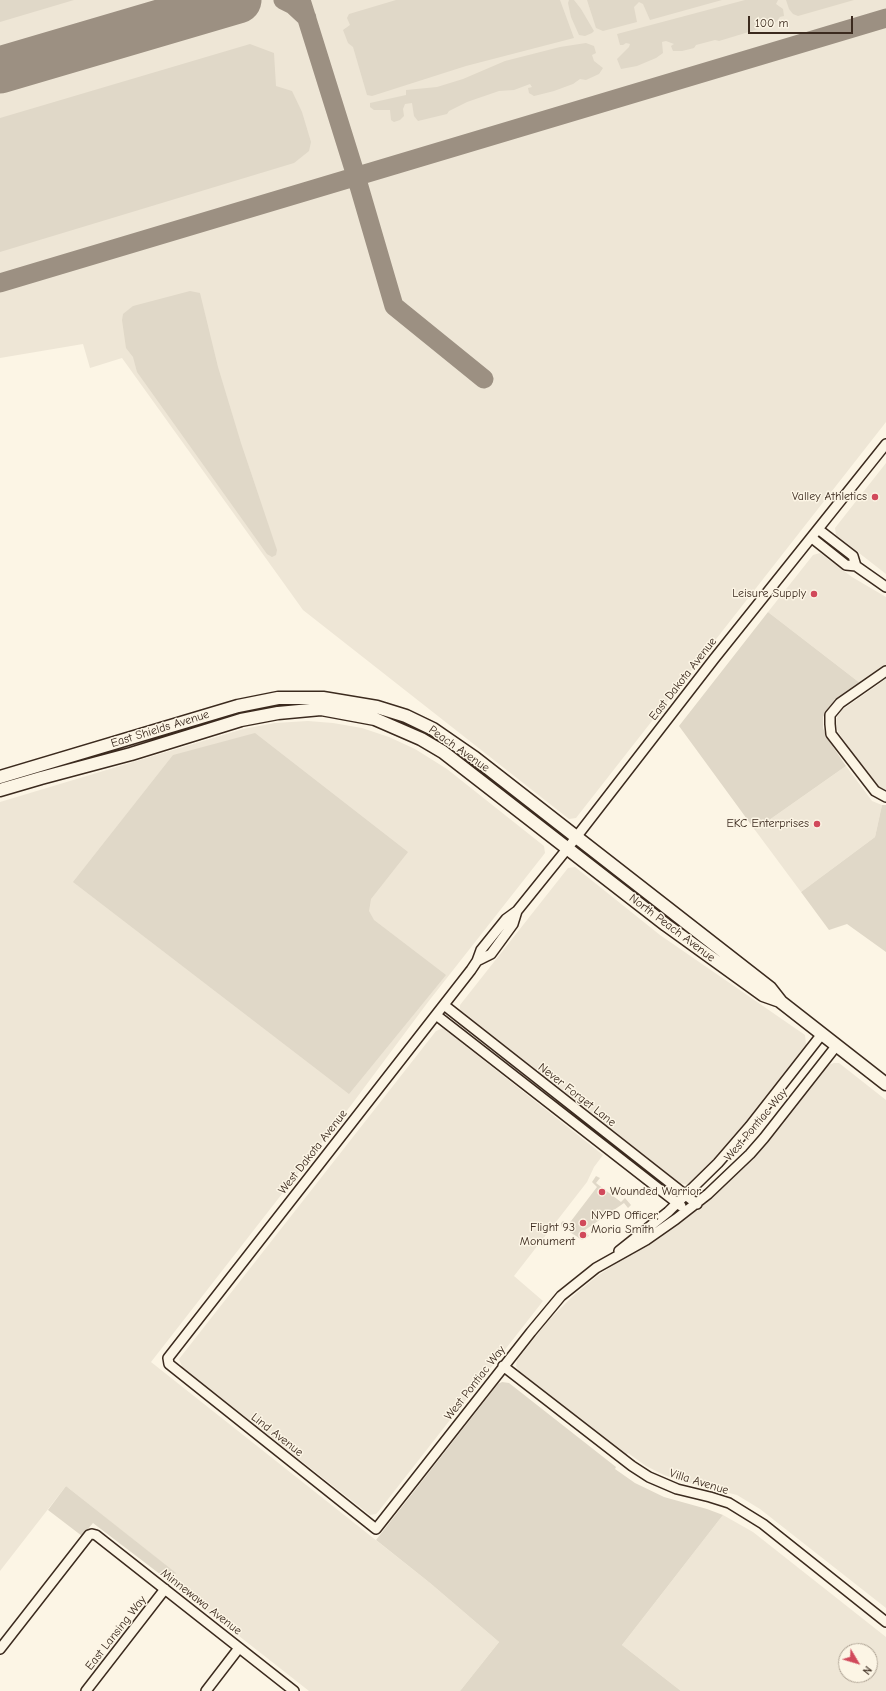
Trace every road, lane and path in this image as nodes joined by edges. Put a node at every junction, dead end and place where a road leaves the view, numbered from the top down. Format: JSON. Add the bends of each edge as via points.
{"nodes":[{"id":1,"x":886,"y":444,"type":"edge"},
{"id":2,"x":818,"y":529,"type":"junction"},
{"id":3,"x":812,"y":538,"type":"junction"},
{"id":4,"x":856,"y":566,"type":"junction"},
{"id":5,"x":886,"y":587,"type":"edge"},
{"id":6,"x":886,"y":671,"type":"edge"},
{"id":7,"x":322,"y":704,"type":"junction"},
{"id":8,"x":208,"y":715,"type":"junction"},
{"id":9,"x":213,"y":729,"type":"junction"},
{"id":10,"x":0,"y":777,"type":"edge"},
{"id":11,"x":0,"y":790,"type":"edge"},
{"id":12,"x":886,"y":797,"type":"edge"},
{"id":13,"x":576,"y":837,"type":"junction"},
{"id":14,"x":567,"y":849,"type":"junction"},
{"id":15,"x":781,"y":1002,"type":"junction"},
{"id":16,"x":444,"y":1005,"type":"junction"},
{"id":17,"x":436,"y":1015,"type":"junction"},
{"id":18,"x":822,"y":1034,"type":"junction"},
{"id":19,"x":837,"y":1045,"type":"junction"},
{"id":20,"x":886,"y":1084,"type":"edge"},
{"id":21,"x":686,"y":1195,"type":"junction"},
{"id":22,"x":677,"y":1204,"type":"junction"},
{"id":23,"x":697,"y":1204,"type":"junction"},
{"id":24,"x":687,"y":1211,"type":"junction"},
{"id":25,"x":604,"y":1263,"type":"junction"},
{"id":26,"x":168,"y":1358,"type":"joint"},
{"id":27,"x":503,"y":1366,"type":"junction"},
{"id":28,"x":376,"y":1529,"type":"joint"},
{"id":29,"x":165,"y":1589,"type":"junction"},
{"id":30,"x":886,"y":1622,"type":"edge"},
{"id":31,"x":239,"y":1648,"type":"junction"},
{"id":32,"x":0,"y":1649,"type":"edge"},
{"id":33,"x":86,"y":1691,"type":"edge"},
{"id":34,"x":206,"y":1691,"type":"edge"},
{"id":35,"x":294,"y":1691,"type":"edge"}],
"edges":[{"from":1,"to":2,"type":"street","name":"East Dakota Avenue"},
{"from":2,"to":3,"type":"street","name":"East Dakota Avenue"},
{"from":2,"to":4,"type":"street","via":[[853,556]]},
{"from":3,"to":4,"type":"street","via":[[846,565]]},
{"from":3,"to":13,"type":"street","name":"East Dakota Avenue","via":[[710,664]]},
{"from":4,"to":5,"type":"street"},
{"from":6,"to":12,"type":"street","via":[[840,703],[830,715],[830,724],[831,734],[875,791]]},
{"from":7,"to":8,"type":"main road","name":"East Shields Avenue","via":[[278,698]]},
{"from":7,"to":9,"type":"main road","name":"East Shields Avenue","via":[[241,720]]},
{"from":7,"to":13,"type":"main road","name":"Peach Avenue","via":[[377,707],[406,716],[432,729],[475,758]]},
{"from":7,"to":14,"type":"main road","via":[[375,718],[443,752]]},
{"from":8,"to":9,"type":"main road"},
{"from":8,"to":10,"type":"main road","name":"East Shields Avenue"},
{"from":9,"to":11,"type":"main road","name":"East Shields Avenue"},
{"from":13,"to":14,"type":"street","name":"West Dakota Avenue"},
{"from":13,"to":15,"type":"main road","name":"North Peach Avenue","via":[[770,988]]},
{"from":14,"to":15,"type":"main road","name":"North Peach Avenue","via":[[763,995]]},
{"from":14,"to":16,"type":"street","name":"West Dakota Avenue","via":[[517,911],[513,924],[491,954],[477,961]]},
{"from":15,"to":18,"type":"main road","name":"North Peach Avenue"},
{"from":16,"to":17,"type":"street","name":"West Dakota Avenue"},
{"from":16,"to":21,"type":"street","name":"Never Forget Lane"},
{"from":17,"to":22,"type":"street","name":"Never Forget Lane"},
{"from":17,"to":26,"type":"street","name":"West Dakota Avenue"},
{"from":18,"to":19,"type":"main road","name":"North Peach Avenue"},
{"from":18,"to":21,"type":"street","name":"West Pontiac Way","via":[[750,1126]]},
{"from":19,"to":20,"type":"main road","name":"North Peach Avenue"},
{"from":19,"to":23,"type":"street","name":"West Pontiac Way","via":[[755,1148]]},
{"from":21,"to":22,"type":"street","name":"West Pontiac Way"},
{"from":21,"to":23,"type":"street","name":"Never Forget Lane"},
{"from":22,"to":24,"type":"street","name":"Never Forget Lane"},
{"from":22,"to":25,"type":"street","name":"West Pontiac Way"},
{"from":23,"to":24,"type":"street","name":"West Pontiac Way"},
{"from":24,"to":25,"type":"street","name":"West Pontiac Way","via":[[646,1240]]},
{"from":25,"to":27,"type":"street","name":"West Pontiac Way","via":[[561,1296]]},
{"from":26,"to":28,"type":"street","name":"Lind Avenue","via":[[171,1367]]},
{"from":27,"to":28,"type":"street","name":"West Pontiac Way"},
{"from":27,"to":30,"type":"street","name":"Villa Avenue","via":[[649,1477],[677,1489],[729,1503],[763,1524]]},
{"from":29,"to":31,"type":"street","name":"Minnewawa Avenue"},
{"from":29,"to":32,"type":"street","name":"Minnewawa Avenue","via":[[92,1534]]},
{"from":29,"to":33,"type":"street","name":"East Lansing Way"},
{"from":31,"to":34,"type":"street"},
{"from":31,"to":35,"type":"street","name":"Minnewawa Avenue"}]}
